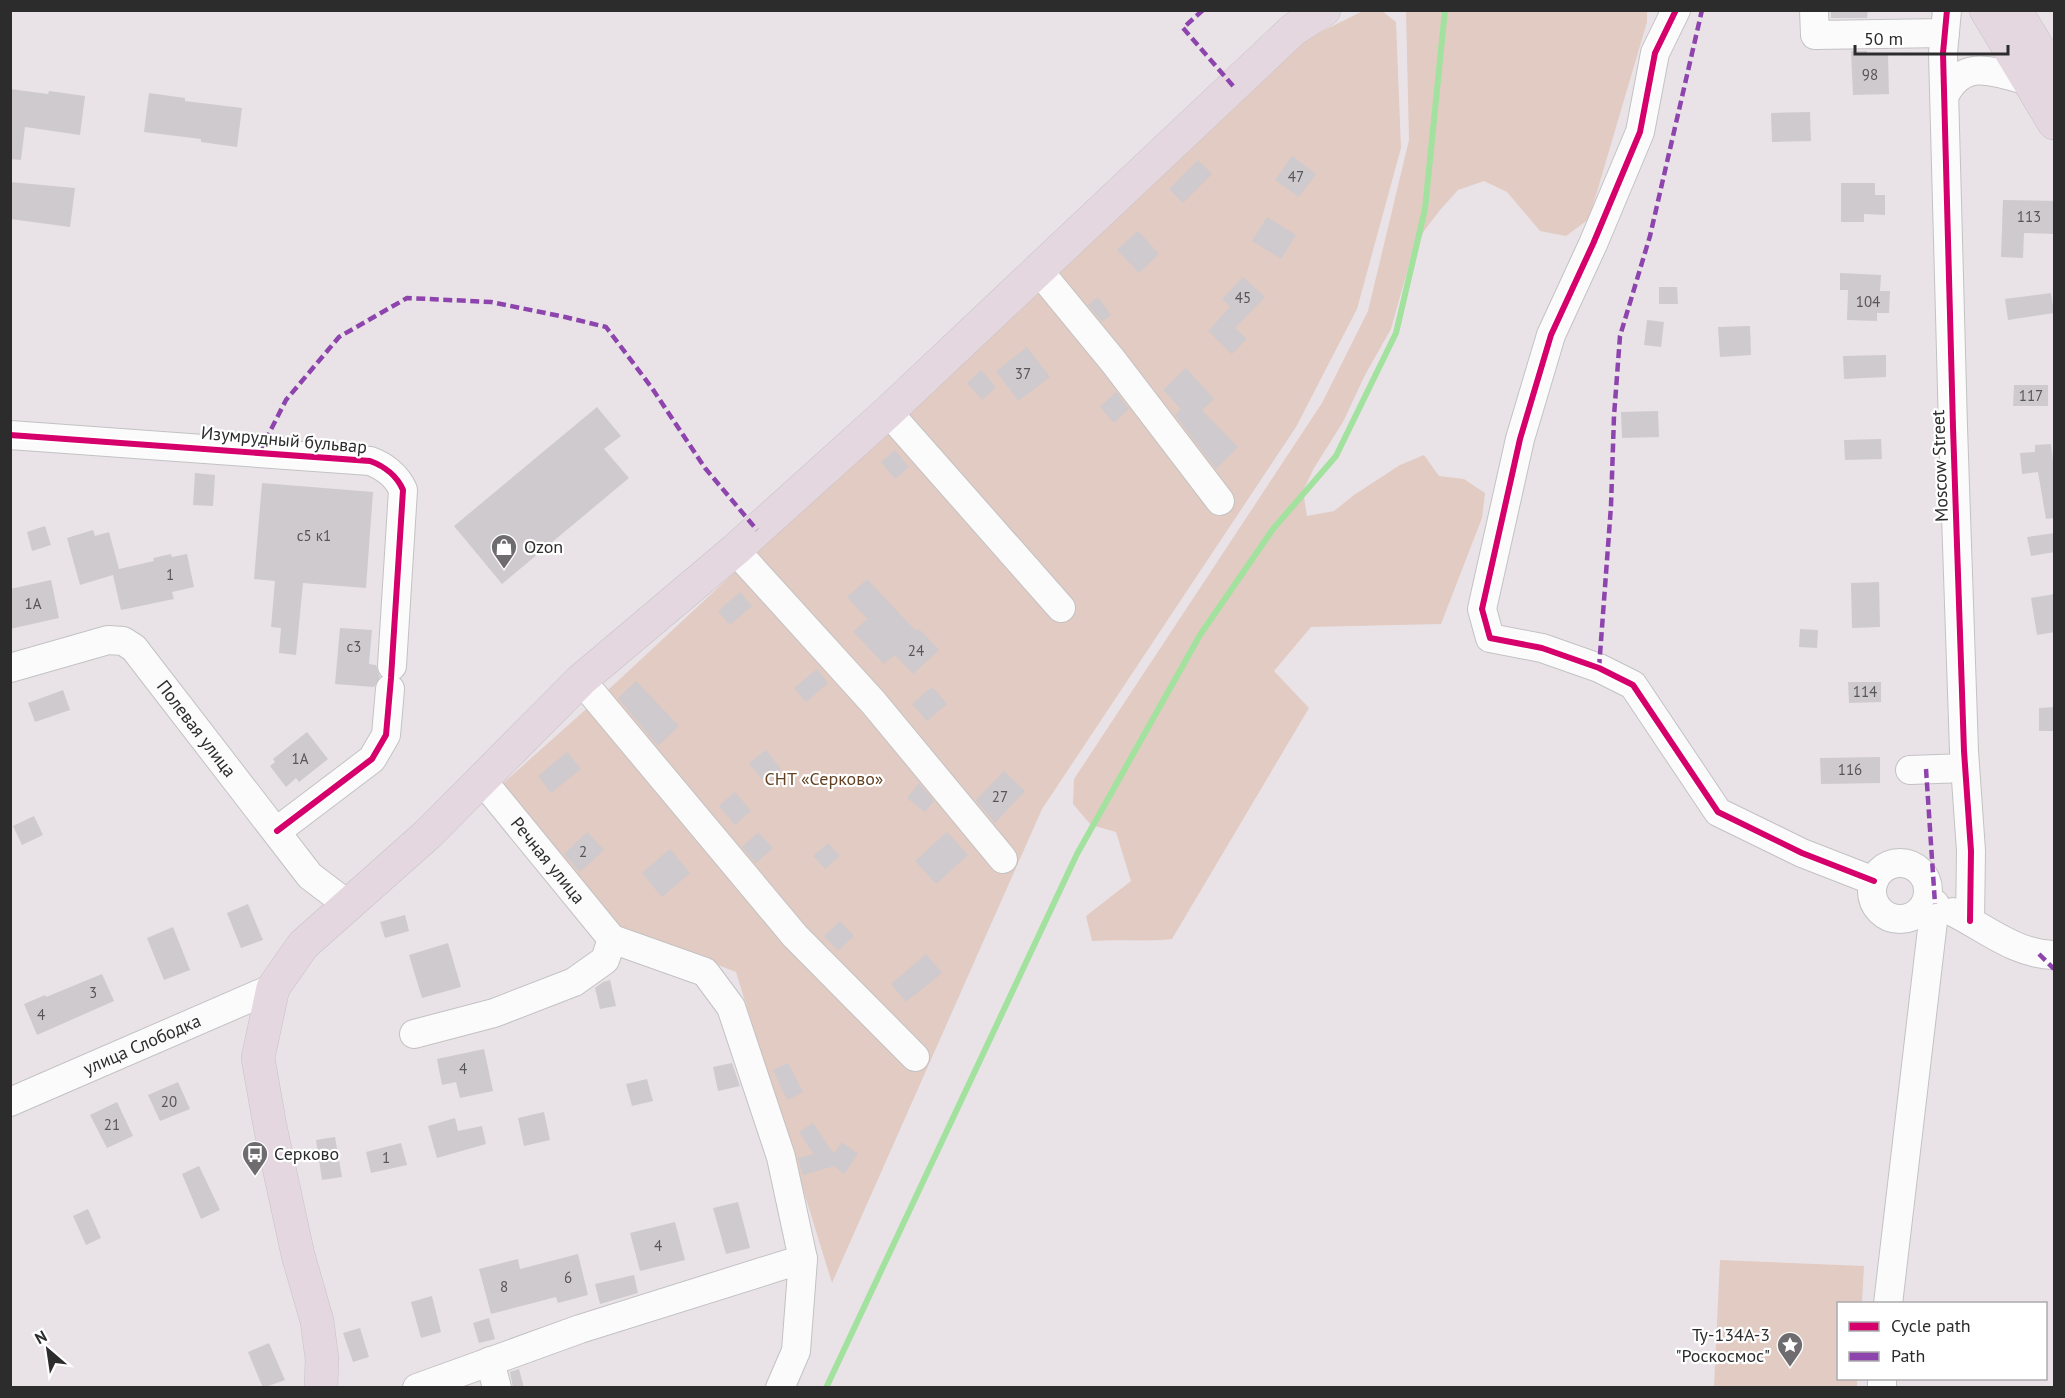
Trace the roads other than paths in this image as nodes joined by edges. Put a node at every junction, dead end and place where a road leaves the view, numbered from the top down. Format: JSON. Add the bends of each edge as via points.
{"nodes":[{"id":1,"x":1324,"y":10,"type":"edge"},
{"id":2,"x":1676,"y":10,"type":"edge"},
{"id":3,"x":1814,"y":10,"type":"edge"},
{"id":4,"x":1986,"y":10,"type":"edge"},
{"id":5,"x":2015,"y":10,"type":"edge"},
{"id":6,"x":1946,"y":22,"type":"edge"},
{"id":7,"x":2041,"y":77,"type":"edge"},
{"id":8,"x":1944,"y":95,"type":"junction"},
{"id":9,"x":2055,"y":123,"type":"edge"},
{"id":10,"x":1039,"y":271,"type":"junction"},
{"id":11,"x":888,"y":412,"type":"junction"},
{"id":12,"x":10,"y":435,"type":"edge"},
{"id":13,"x":1220,"y":501,"type":"dead end"},
{"id":14,"x":735,"y":550,"type":"junction"},
{"id":15,"x":1060,"y":608,"type":"dead end"},
{"id":16,"x":10,"y":668,"type":"edge"},
{"id":17,"x":581,"y":680,"type":"junction"},
{"id":18,"x":1965,"y":768,"type":"junction"},
{"id":19,"x":1910,"y":770,"type":"dead end"},
{"id":20,"x":482,"y":780,"type":"junction"},
{"id":21,"x":277,"y":831,"type":"junction"},
{"id":22,"x":1003,"y":859,"type":"dead end"},
{"id":23,"x":1874,"y":881,"type":"junction"},
{"id":24,"x":1931,"y":902,"type":"junction"},
{"id":25,"x":347,"y":904,"type":"junction"},
{"id":26,"x":1970,"y":921,"type":"junction"},
{"id":27,"x":612,"y":939,"type":"junction"},
{"id":28,"x":2055,"y":955,"type":"edge"},
{"id":29,"x":273,"y":988,"type":"junction"},
{"id":30,"x":414,"y":1034,"type":"dead end"},
{"id":31,"x":915,"y":1057,"type":"dead end"},
{"id":32,"x":10,"y":1102,"type":"edge"},
{"id":33,"x":803,"y":1259,"type":"junction"},
{"id":34,"x":1888,"y":1302,"type":"edge"},
{"id":35,"x":493,"y":1374,"type":"edge"},
{"id":36,"x":321,"y":1388,"type":"edge"},
{"id":37,"x":417,"y":1388,"type":"edge"},
{"id":38,"x":780,"y":1388,"type":"edge"}],
"edges":[{"from":1,"to":10,"type":"main road","via":[[1294,29]]},
{"from":2,"to":23,"type":"street","via":[[1655,53],[1640,132],[1551,335],[1520,439],[1482,609],[1490,638],[1542,648],[1633,685],[1718,812],[1802,853]]},
{"from":3,"to":6,"type":"street","via":[[1815,35]]},
{"from":4,"to":7,"type":"main road"},
{"from":5,"to":7,"type":"main road"},
{"from":6,"to":8,"type":"street","name":"Moscow Street"},
{"from":7,"to":8,"type":"street","via":[[1976,69],[1950,84]]},
{"from":7,"to":9,"type":"main road"},
{"from":8,"to":18,"type":"street","name":"Moscow Street"},
{"from":10,"to":11,"type":"main road"},
{"from":10,"to":13,"type":"street"},
{"from":11,"to":14,"type":"main road"},
{"from":11,"to":15,"type":"street"},
{"from":12,"to":21,"type":"street","name":"Изумрудный бульвар","via":[[370,461],[399,481],[403,490],[386,735],[372,759]]},
{"from":14,"to":17,"type":"main road"},
{"from":14,"to":22,"type":"street","via":[[873,702]]},
{"from":16,"to":21,"type":"street","name":"Полевая улица","via":[[108,640],[123,640],[134,648]]},
{"from":17,"to":20,"type":"main road"},
{"from":17,"to":31,"type":"street","via":[[795,936]]},
{"from":18,"to":19,"type":"street"},
{"from":18,"to":26,"type":"street","name":"Moscow Street","via":[[1971,851]]},
{"from":20,"to":25,"type":"main road","via":[[428,834]]},
{"from":20,"to":27,"type":"street","name":"Речная улица"},
{"from":21,"to":25,"type":"street","name":"Полевая улица","via":[[310,876]]},
{"from":23,"to":24,"type":"street","via":[[1878,873],[1895,863],[1914,866],[1927,881]]},
{"from":23,"to":24,"type":"street","via":[[1872,890],[1877,907],[1891,918],[1909,918]]},
{"from":24,"to":26,"type":"street"},
{"from":24,"to":34,"type":"street"},
{"from":25,"to":29,"type":"main road","via":[[303,945]]},
{"from":26,"to":28,"type":"street","via":[[2006,943]]},
{"from":27,"to":30,"type":"street","via":[[604,960],[574,982],[494,1013]]},
{"from":27,"to":33,"type":"street","via":[[705,972],[731,1007],[781,1157]]},
{"from":29,"to":32,"type":"street","name":"улица Слободка"},
{"from":29,"to":36,"type":"main road","via":[[258,1058],[298,1255],[317,1321]]},
{"from":33,"to":35,"type":"street","via":[[580,1329]]},
{"from":33,"to":38,"type":"street","via":[[796,1351]]},
{"from":35,"to":37,"type":"street"}]}
